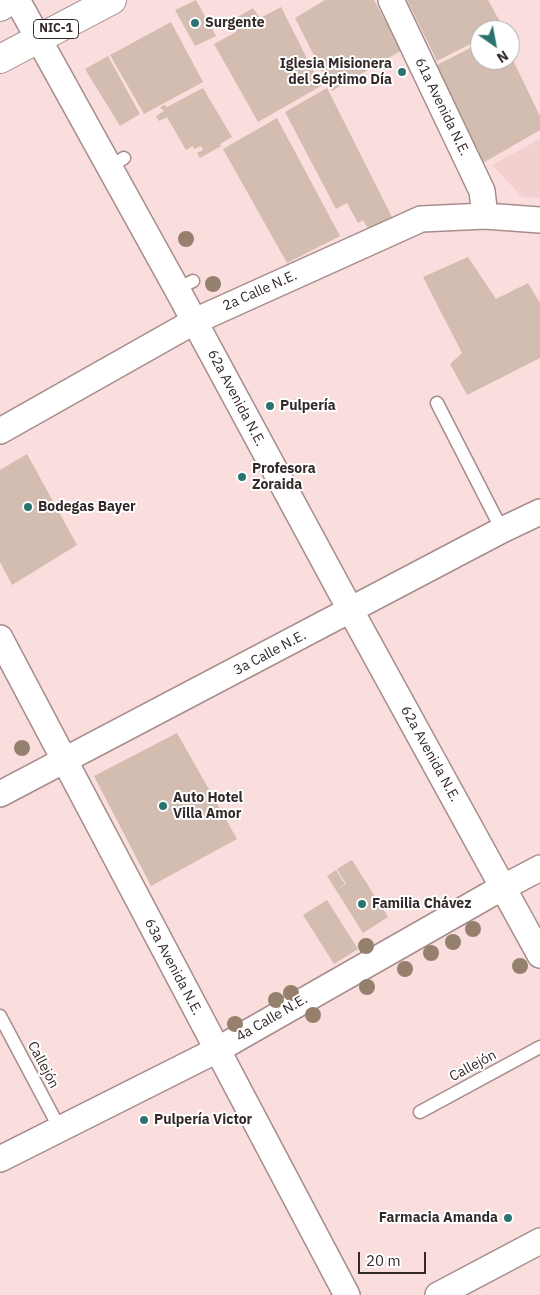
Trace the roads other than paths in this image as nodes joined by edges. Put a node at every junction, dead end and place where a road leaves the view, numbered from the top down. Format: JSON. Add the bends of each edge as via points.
{"nodes":[{"id":1,"x":12,"y":0,"type":"edge"},
{"id":2,"x":17,"y":0,"type":"edge"},
{"id":3,"x":112,"y":0,"type":"edge"},
{"id":4,"x":391,"y":0,"type":"edge"},
{"id":5,"x":0,"y":6,"type":"edge"},
{"id":6,"x":39,"y":38,"type":"junction"},
{"id":7,"x":0,"y":59,"type":"edge"},
{"id":8,"x":485,"y":216,"type":"junction"},
{"id":9,"x":540,"y":220,"type":"edge"},
{"id":10,"x":195,"y":321,"type":"junction"},
{"id":11,"x":436,"y":403,"type":"dead end"},
{"id":12,"x":0,"y":430,"type":"edge"},
{"id":13,"x":540,"y":512,"type":"edge"},
{"id":14,"x":502,"y":530,"type":"junction"},
{"id":15,"x":351,"y":611,"type":"junction"},
{"id":16,"x":0,"y":638,"type":"edge"},
{"id":17,"x":64,"y":761,"type":"junction"},
{"id":18,"x":0,"y":794,"type":"edge"},
{"id":19,"x":540,"y":868,"type":"edge"},
{"id":20,"x":503,"y":887,"type":"junction"},
{"id":21,"x":540,"y":955,"type":"edge"},
{"id":22,"x":0,"y":1016,"type":"edge"},
{"id":23,"x":540,"y":1047,"type":"edge"},
{"id":24,"x":217,"y":1050,"type":"junction"},
{"id":25,"x":420,"y":1112,"type":"dead end"},
{"id":26,"x":60,"y":1128,"type":"junction"},
{"id":27,"x":0,"y":1159,"type":"edge"},
{"id":28,"x":540,"y":1241,"type":"edge"},
{"id":29,"x":348,"y":1295,"type":"edge"},
{"id":30,"x":438,"y":1295,"type":"edge"}],
"edges":[{"from":1,"to":5,"type":"highway"},
{"from":2,"to":6,"type":"street","name":"62a Avenida N.E."},
{"from":3,"to":6,"type":"highway","number":"NIC-1"},
{"from":4,"to":8,"type":"street","name":"61a Avenida N.E.","via":[[482,191]]},
{"from":6,"to":7,"type":"highway","number":"NIC-1"},
{"from":6,"to":10,"type":"street","name":"62a Avenida N.E.","via":[[117,162],[185,285]]},
{"from":8,"to":9,"type":"street","name":"2a Calle N.E."},
{"from":8,"to":10,"type":"street","name":"2a Calle N.E.","via":[[421,220]]},
{"from":10,"to":12,"type":"street","name":"2a Calle N.E."},
{"from":10,"to":15,"type":"street","name":"62a Avenida N.E."},
{"from":11,"to":14,"type":"lane"},
{"from":13,"to":14,"type":"street","name":"3a Calle N.E."},
{"from":14,"to":15,"type":"street","name":"3a Calle N.E."},
{"from":15,"to":17,"type":"street","name":"3a Calle N.E."},
{"from":15,"to":20,"type":"street","name":"62a Avenida N.E."},
{"from":16,"to":17,"type":"street","name":"63a Avenida N.E."},
{"from":17,"to":18,"type":"street","name":"3a Calle N.E."},
{"from":17,"to":24,"type":"street","name":"63a Avenida N.E."},
{"from":19,"to":20,"type":"street","name":"4a Calle N.E."},
{"from":20,"to":21,"type":"street","name":"62a Avenida N.E."},
{"from":20,"to":24,"type":"street","name":"4a Calle N.E."},
{"from":22,"to":26,"type":"lane","name":"Callejón"},
{"from":23,"to":25,"type":"lane","name":"Callejón"},
{"from":24,"to":26,"type":"street","name":"4a Calle N.E."},
{"from":24,"to":29,"type":"street","name":"63a Avenida N.E."},
{"from":26,"to":27,"type":"street","name":"4a Calle N.E."},
{"from":28,"to":30,"type":"street"}]}
